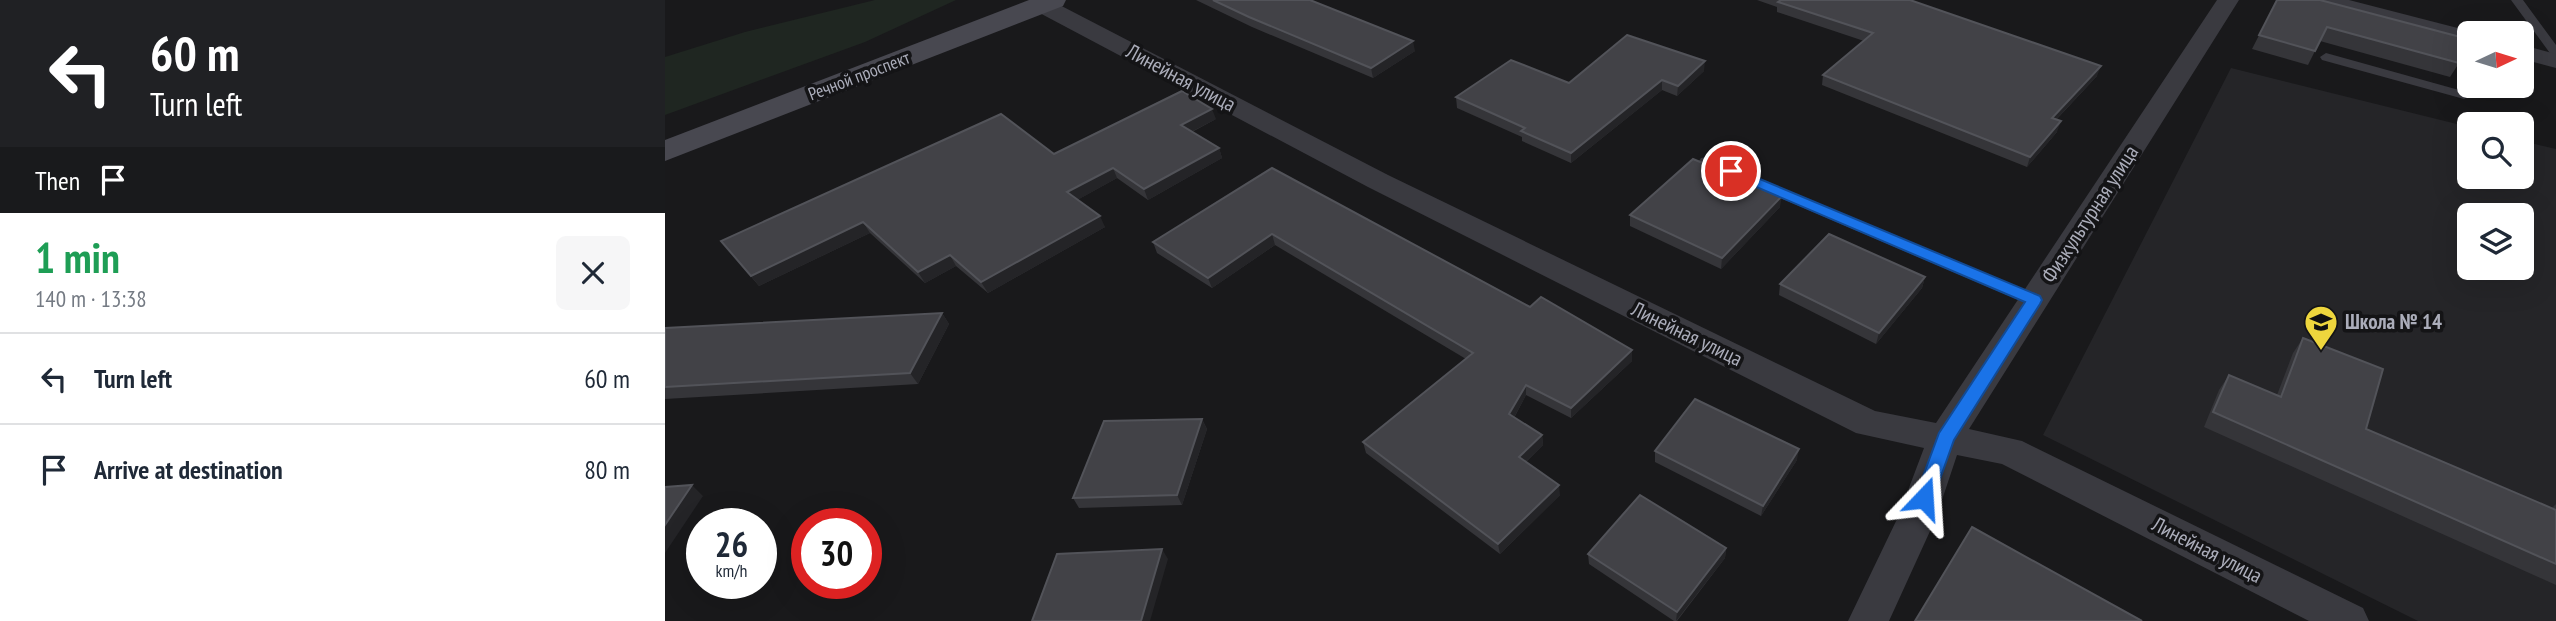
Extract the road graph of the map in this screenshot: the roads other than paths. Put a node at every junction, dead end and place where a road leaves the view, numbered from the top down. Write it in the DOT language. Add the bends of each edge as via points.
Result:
graph roads {
  1 [pos="2228,0"];
  2 [pos="2323,0"];
  3 [pos="2517,0"];
  4 [pos="1047,2"];
  5 [pos="2457,35"];
  6 [pos="2556,53"];
  7 [pos="2534,55"];
  8 [pos="2326,57"];
  9 [pos="2556,61"];
  10 [pos="2457,93"];
  11 [pos="665,151"];
  12 [pos="1706,161"];
  13 [pos="2034,300"];
  14 [pos="1945,438"];
  15 [pos="2315,613"];
  16 [pos="1868,621"];
  17 [pos="2349,621"];
  1 -- 13 [label="street, Физкультурная улица"];
  2 -- 5 [label="street"];
  3 -- 6 [label="lane"];
  4 -- 11 [label="street, Речной проспект"];
  4 -- 14 [label="street, Линейная улица" via="1378,181 1868,423"];
  7 -- 9 [label="street"];
  8 -- 10 [label="lane"];
  12 -- 13 [label="lane"];
  13 -- 14 [label="street, Физкультурная улица"];
  14 -- 15 [label="street, Линейная улица" via="2009,452"];
  14 -- 16 [label="street, Физкультурная улица" via="1917,518"];
  15 -- 17 [label="street, Линейная улица"];
}
